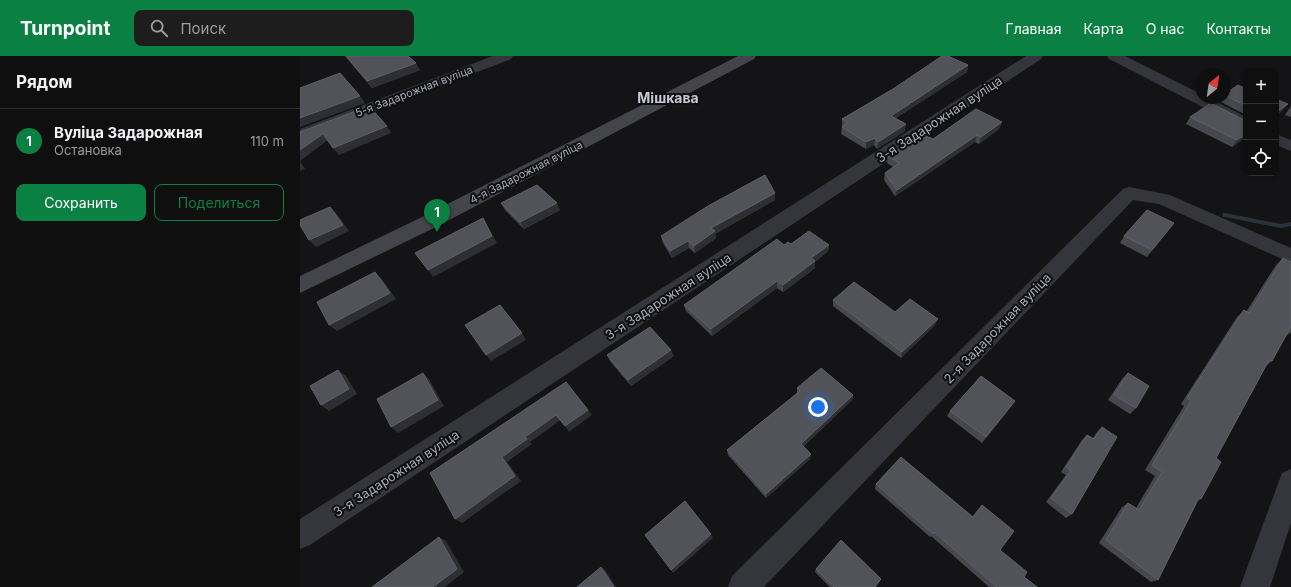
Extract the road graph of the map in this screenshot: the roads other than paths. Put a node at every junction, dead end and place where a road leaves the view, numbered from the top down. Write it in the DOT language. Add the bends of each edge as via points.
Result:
graph roads {
  1 [pos="506,56"];
  2 [pos="750,56"];
  3 [pos="1036,56"];
  4 [pos="1114,56"];
  5 [pos="1243,121"];
  6 [pos="300,135"];
  7 [pos="1278,140"];
  8 [pos="1291,146"];
  9 [pos="1291,256"];
  10 [pos="300,285"];
  11 [pos="1291,482"];
  12 [pos="300,535"];
  13 [pos="743,587"];
  14 [pos="1255,587"];
  1 -- 6 [label="street, 5-я Задарожная вуліца"];
  2 -- 10 [label="main road, 4-я Задарожная вуліца" via="429,222"];
  3 -- 12 [label="street, 3-я Задарожная вуліца"];
  4 -- 5 [label="street"];
  7 -- 8 [label="street"];
  9 -- 13 [label="street, 2-я Задарожная вуліца" via="1163,199 1129,193"];
  11 -- 14 [label="street"];
}
